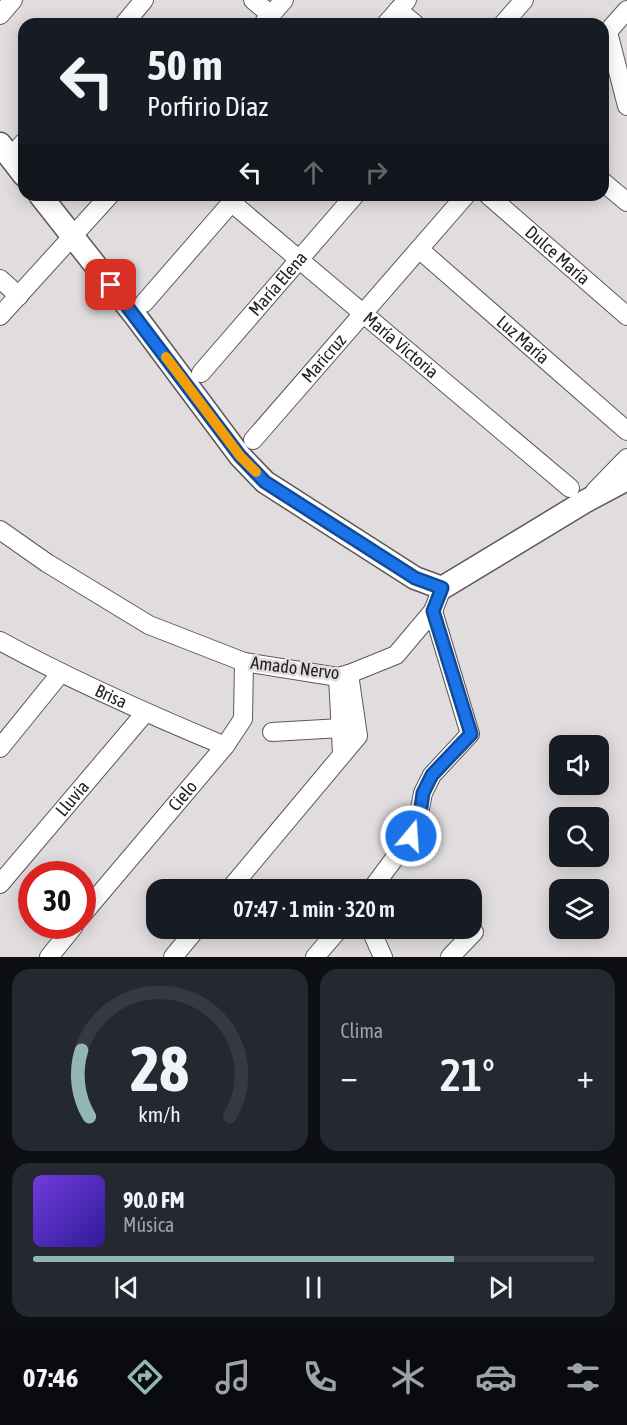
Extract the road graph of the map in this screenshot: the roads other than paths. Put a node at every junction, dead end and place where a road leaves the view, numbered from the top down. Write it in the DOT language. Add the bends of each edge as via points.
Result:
graph roads {
  1 [pos="13,0"];
  2 [pos="144,0"];
  3 [pos="253,0"];
  4 [pos="284,0"];
  5 [pos="524,0"];
  6 [pos="403,5"];
  7 [pos="627,10"];
  8 [pos="0,15"];
  9 [pos="129,18"];
  10 [pos="266,18"];
  11 [pos="269,18"];
  12 [pos="391,18"];
  13 [pos="411,18"];
  14 [pos="508,18"];
  15 [pos="609,30"];
  16 [pos="609,48"];
  17 [pos="627,106"];
  18 [pos="609,187"];
  19 [pos="45,201"];
  20 [pos="105,201"];
  21 [pos="233,201"];
  22 [pos="237,201"];
  23 [pos="350,201"];
  24 [pos="461,201"];
  25 [pos="495,201"];
  26 [pos="627,202"];
  27 [pos="72,237"];
  28 [pos="418,249"];
  29 [pos="299,260"];
  30 [pos="0,279"];
  31 [pos="19,296"];
  32 [pos="144,303"];
  33 [pos="363,314"];
  34 [pos="0,316"];
  35 [pos="627,316"];
  36 [pos="201,373"];
  37 [pos="627,431"];
  38 [pos="253,440"];
  39 [pos="627,458"];
  40 [pos="627,479"];
  41 [pos="577,495"];
  42 [pos="0,530"];
  43 [pos="442,588"];
  44 [pos="433,611"];
  45 [pos="0,640"];
  46 [pos="244,662"];
  47 [pos="60,674"];
  48 [pos="344,676"];
  49 [pos="145,713"];
  50 [pos="341,728"];
  51 [pos="272,732"];
  52 [pos="225,746"];
  53 [pos="0,748"];
  54 [pos="342,753"];
  55 [pos="238,879"];
  56 [pos="379,879"];
  57 [pos="0,884"];
  58 [pos="96,898"];
  59 [pos="64,939"];
  60 [pos="187,939"];
  61 [pos="331,939"];
  62 [pos="374,939"];
  63 [pos="467,939"];
  64 [pos="49,957"];
  65 [pos="173,957"];
  66 [pos="315,957"];
  67 [pos="383,957"];
  68 [pos="450,957"];
  1 -- 8 [label="street"];
  2 -- 9 [label="street"];
  3 -- 10 [label="street"];
  4 -- 11 [label="street"];
  5 -- 14 [label="street"];
  6 -- 12 [label="street"];
  6 -- 13 [label="street"];
  7 -- 15 [label="street"];
  16 -- 17 [label="street"];
  18 -- 26 [label="street"];
  19 -- 27 [label="main road"];
  20 -- 27 [label="street"];
  21 -- 32 [label="street"];
  22 -- 29 [label="street, María Victoria"];
  23 -- 29 [label="street, María Elena"];
  24 -- 28 [label="street, Maricruz"];
  25 -- 35 [label="street, Dulce María"];
  27 -- 31 [label="street"];
  27 -- 43 [label="main road" via="240,456 265,482 415,578"];
  28 -- 33 [label="street, Maricruz"];
  28 -- 37 [label="street, Luz María"];
  29 -- 33 [label="street, María Victoria"];
  29 -- 36 [label="street, María Elena"];
  30 -- 31 [label="street"];
  31 -- 34 [label="street"];
  33 -- 38 [label="street, Maricruz"];
  33 -- 41 [label="street, María Victoria"];
  39 -- 41 [label="street"];
  40 -- 41 [label="main road"];
  41 -- 43 [label="main road"];
  42 -- 46 [label="street, Amado Nervo" via="148,625"];
  43 -- 44 [label="street, Amado Nervo"];
  44 -- 48 [label="street, Amado Nervo" via="396,655"];
  44 -- 56 [label="street" via="471,734 432,775 411,836"];
  45 -- 47 [label="street, Brisa"];
  46 -- 48 [label="street, Amado Nervo"];
  46 -- 52 [label="street, Cielo" via="243,719"];
  47 -- 49 [label="street, Brisa"];
  47 -- 53 [label="street"];
  48 -- 50 [label="street"];
  48 -- 54 [label="street" via="358,736"];
  49 -- 52 [label="street, Brisa"];
  49 -- 57 [label="street, Lluvia"];
  50 -- 51 [label="street"];
  50 -- 54 [label="street"];
  52 -- 58 [label="street, Cielo"];
  54 -- 55 [label="street"];
  59 -- 64 [label="street"];
  60 -- 65 [label="street"];
  61 -- 66 [label="street"];
  62 -- 67 [label="street"];
  63 -- 68 [label="street"];
}
